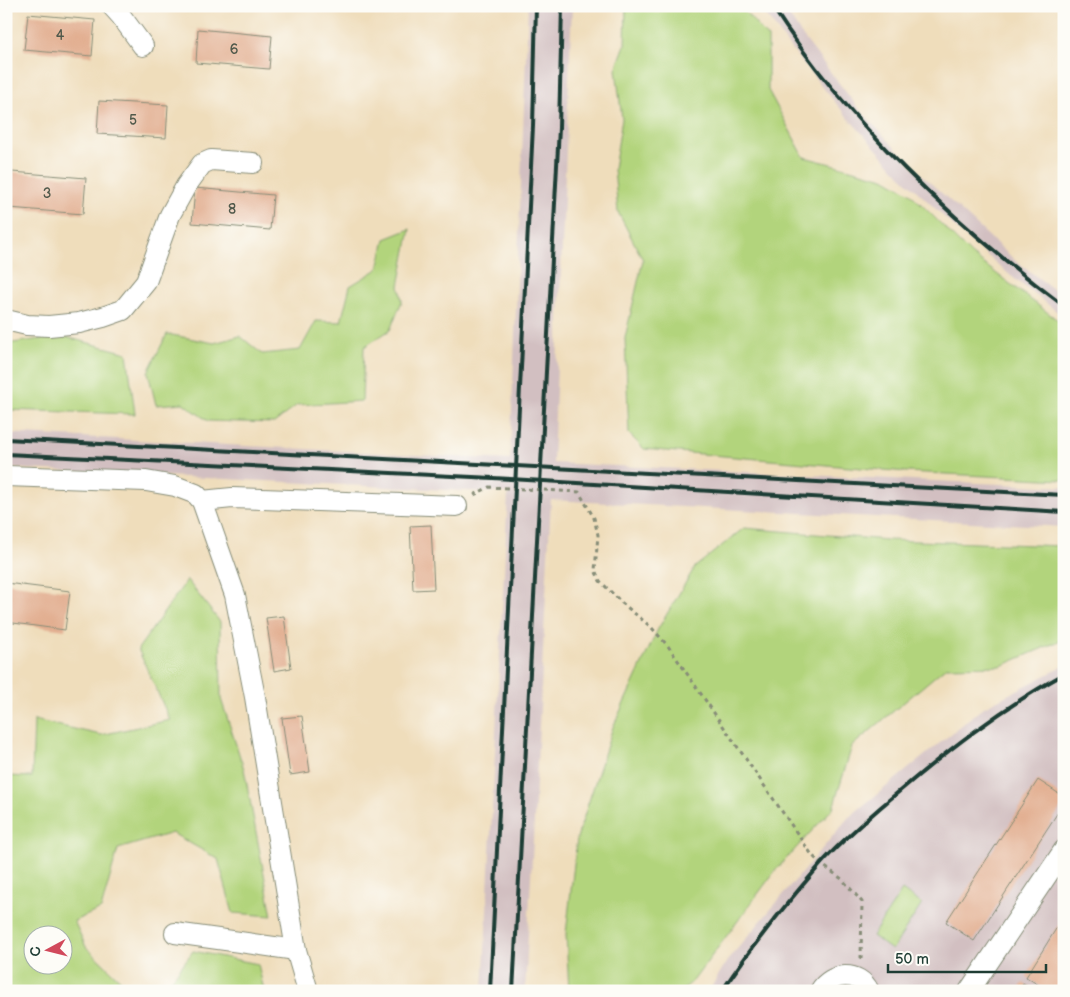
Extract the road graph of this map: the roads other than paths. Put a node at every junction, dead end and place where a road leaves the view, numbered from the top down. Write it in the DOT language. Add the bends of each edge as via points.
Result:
graph roads {
  1 [pos="112,6"];
  2 [pos="144,46"];
  3 [pos="253,163"];
  4 [pos="6,320"];
  5 [pos="6,476"];
  6 [pos="202,501"];
  7 [pos="457,506"];
  8 [pos="1064,850"];
  9 [pos="175,933"];
  10 [pos="296,950"];
  11 [pos="864,985"];
  12 [pos="308,991"];
  13 [pos="820,991"];
  14 [pos="969,991"];
  1 -- 2 [label="street"];
  3 -- 4 [label="street" via="211,160 202,164 170,215 146,282 122,310 103,318 56,325 27,325"];
  5 -- 6 [label="street" via="146,481 175,486 196,494"];
  6 -- 7 [label="street" via="232,498"];
  6 -- 10 [label="street" via="235,595"];
  8 -- 14 [label="street"];
  9 -- 10 [label="street"];
  10 -- 12 [label="street"];
  11 -- 13 [label="street" via="850,976 840,976 831,979"];
}
